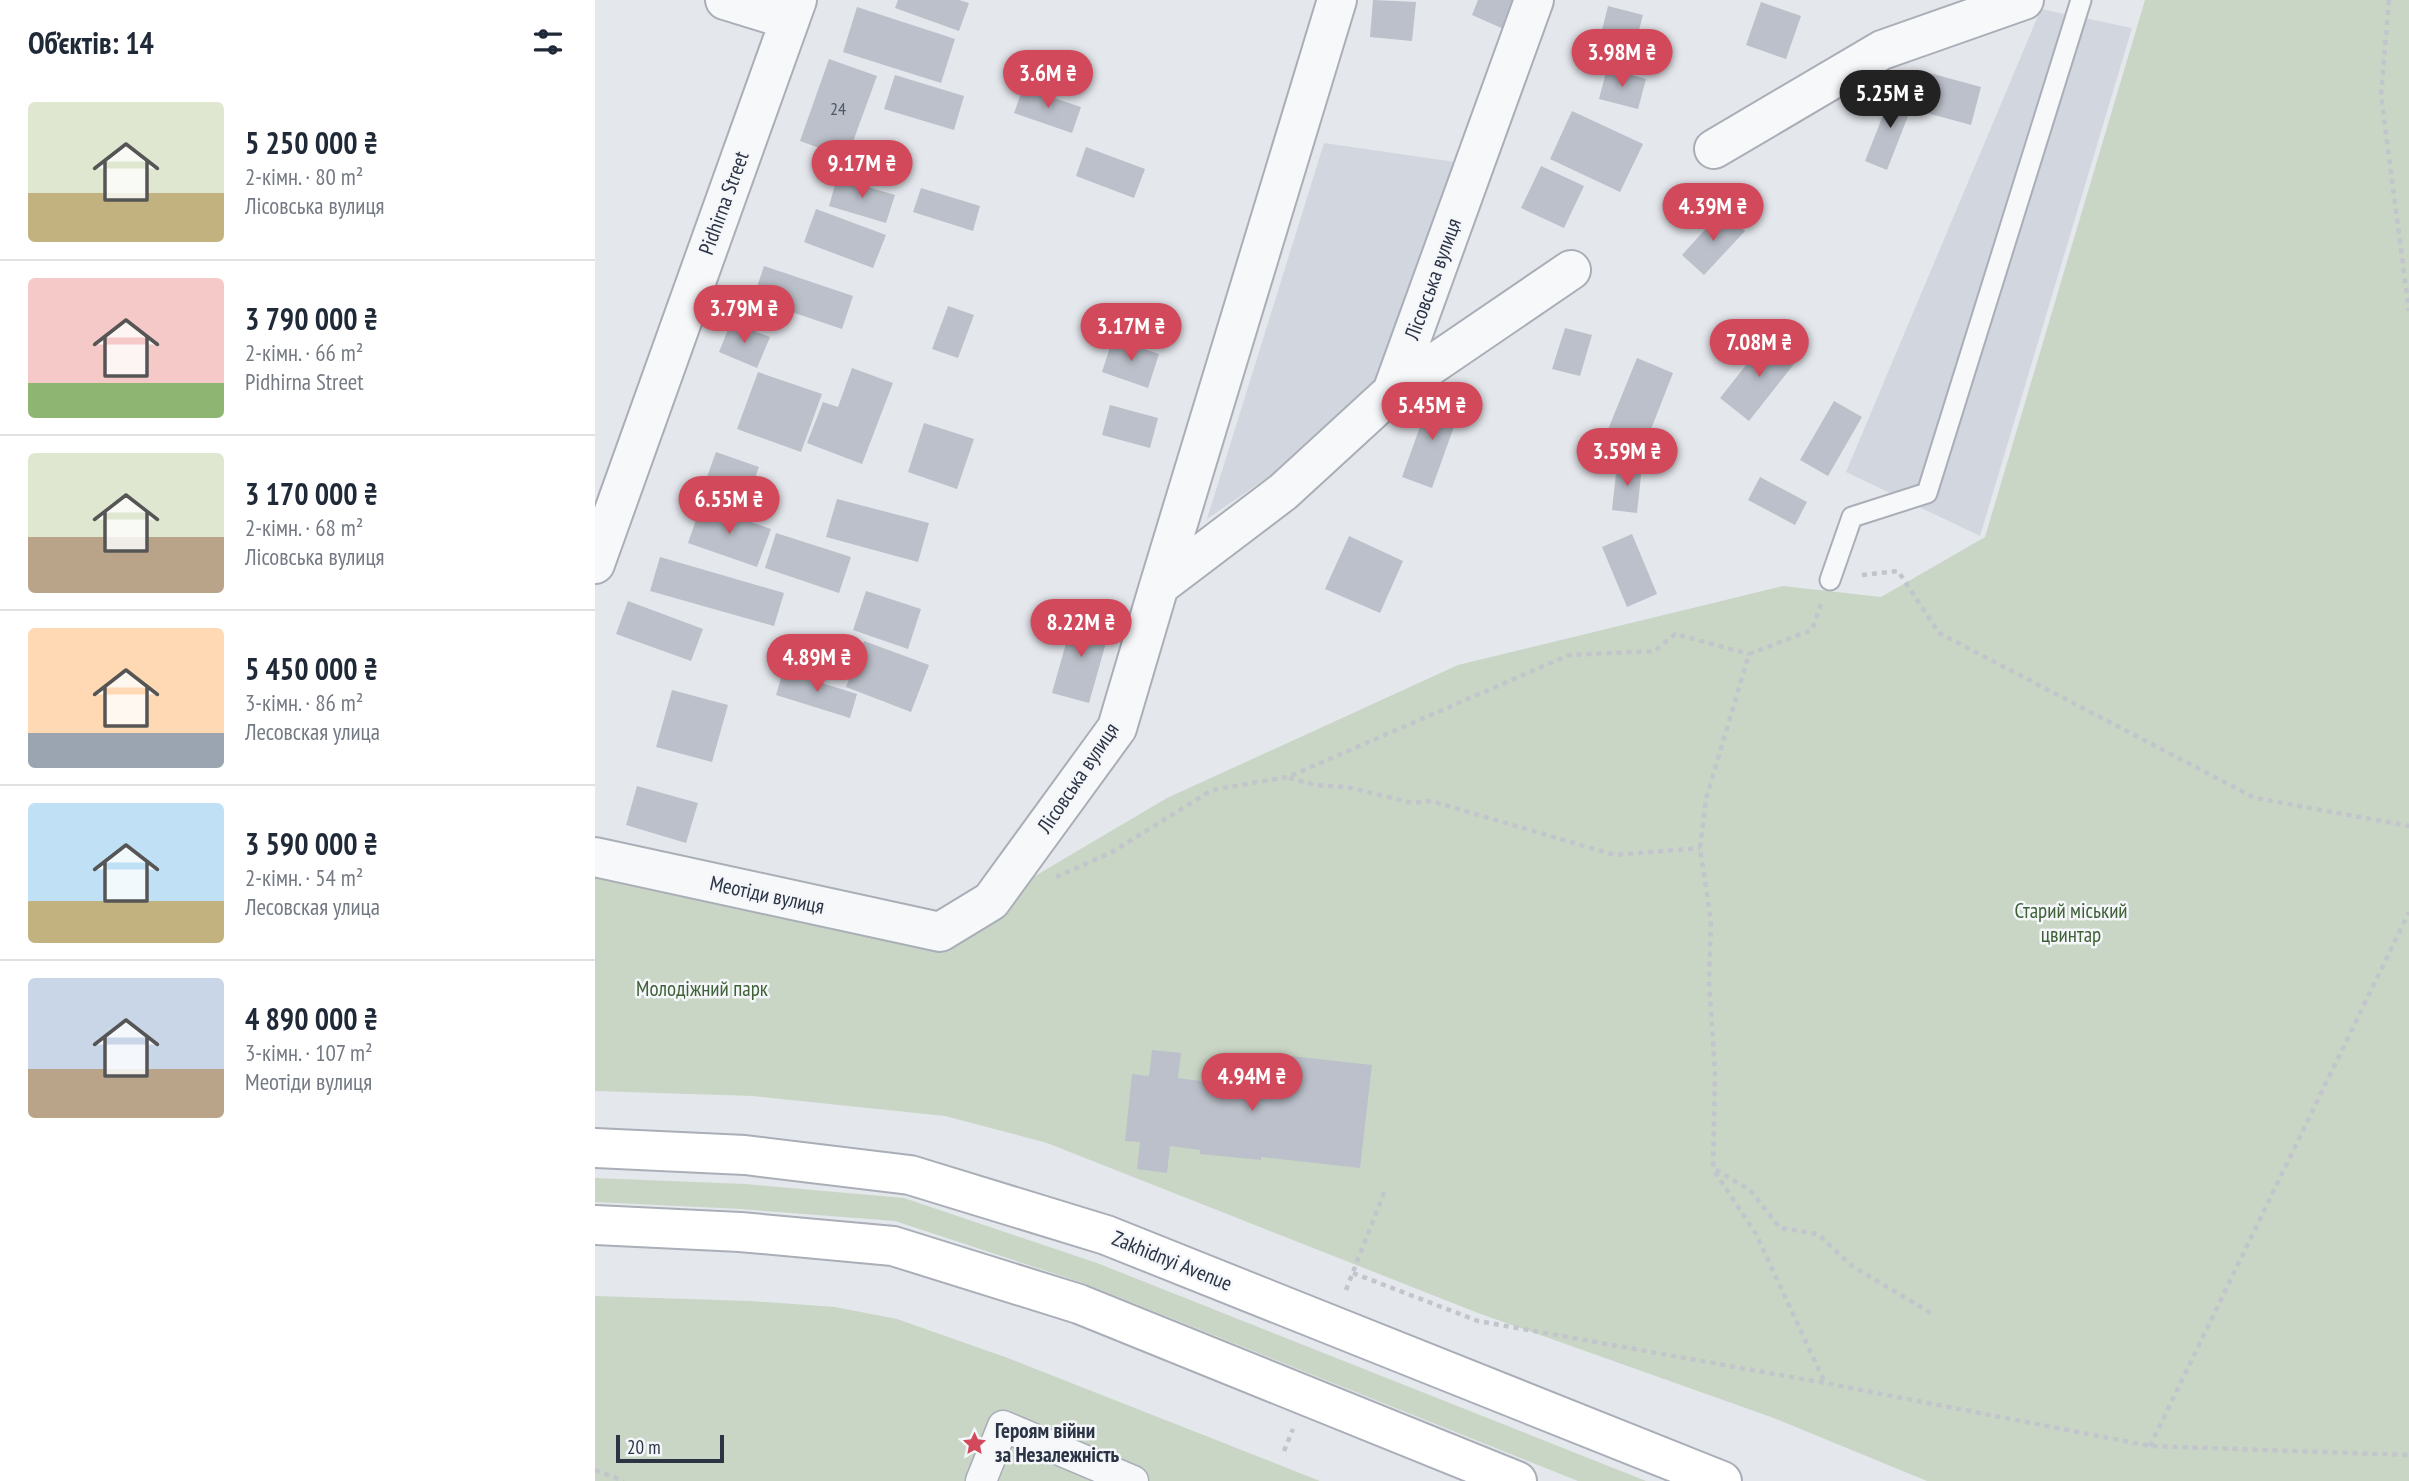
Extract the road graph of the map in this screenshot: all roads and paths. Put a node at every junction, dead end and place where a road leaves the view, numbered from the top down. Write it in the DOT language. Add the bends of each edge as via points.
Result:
graph roads {
  1 [pos="725,0"];
  2 [pos="1337,0"];
  3 [pos="1534,0"];
  4 [pos="2024,0"];
  5 [pos="2081,0"];
  6 [pos="2389,0"];
  7 [pos="794,10"];
  8 [pos="1714,149"];
  9 [pos="1571,270"];
  10 [pos="2409,311"];
  11 [pos="1392,392"];
  12 [pos="595,564"];
  13 [pos="1830,580"];
  14 [pos="1160,586"];
  15 [pos="1749,654"];
  16 [pos="1288,778"];
  17 [pos="2409,827"];
  18 [pos="1700,848"];
  19 [pos="595,857"];
  20 [pos="1054,878"];
  21 [pos="2409,912"];
  22 [pos="940,932"];
  23 [pos="595,1149"];
  24 [pos="1713,1168"];
  25 [pos="595,1226"];
  26 [pos="1353,1273"];
  27 [pos="1931,1313"];
  28 [pos="1825,1383"];
  29 [pos="2150,1446"];
  30 [pos="2409,1455"];
  31 [pos="595,1470"];
  32 [pos="624,1481"];
  33 [pos="981,1481"];
  34 [pos="1133,1481"];
  35 [pos="1517,1481"];
  36 [pos="1722,1481"];
  1 -- 7 [label="street"];
  2 -- 14 [label="street, Лісовська вулиця"];
  3 -- 11 [label="street, Лісовська вулиця"];
  4 -- 8 [label="street" via="1882,50"];
  5 -- 13 [label="lane" via="1927,493 1852,517"];
  6 -- 10 [label="path" via="2381,95"];
  7 -- 12 [label="street, Pidhirna Street"];
  9 -- 11 [label="street"];
  11 -- 14 [label="street, Лісовська вулиця" via="1283,492"];
  13 -- 15 [label="path" via="1812,630"];
  13 -- 17 [label="path" via="1898,570 1939,633 2255,797"];
  14 -- 22 [label="street, Лісовська вулиця" via="1117,727 992,901"];
  15 -- 16 [label="path" via="1675,634 1655,651 1569,655"];
  15 -- 18 [label="path" via="1706,799"];
  16 -- 18 [label="path" via="1412,803 1431,801 1615,855"];
  16 -- 20 [label="path" via="1212,790 1112,852"];
  18 -- 24 [label="path" via="1711,921"];
  19 -- 22 [label="street, Меотіди вулиця"];
  21 -- 29 [label="path"];
  23 -- 36 [label="main road, Zakhidnyi Avenue" via="744,1155 910,1175 1107,1235"];
  24 -- 27 [label="path" via="1750,1190 1780,1228 1818,1234 1852,1266"];
  24 -- 28 [label="path" via="1756,1234"];
  25 -- 35 [label="main road" via="740,1232 893,1246 1079,1304"];
  26 -- 28 [label="path" via="1478,1321"];
  28 -- 29 [label="path"];
  29 -- 30 [label="path"];
  31 -- 32 [label="path"];
  33 -- 34 [label="street" via="1003,1426"];
}
